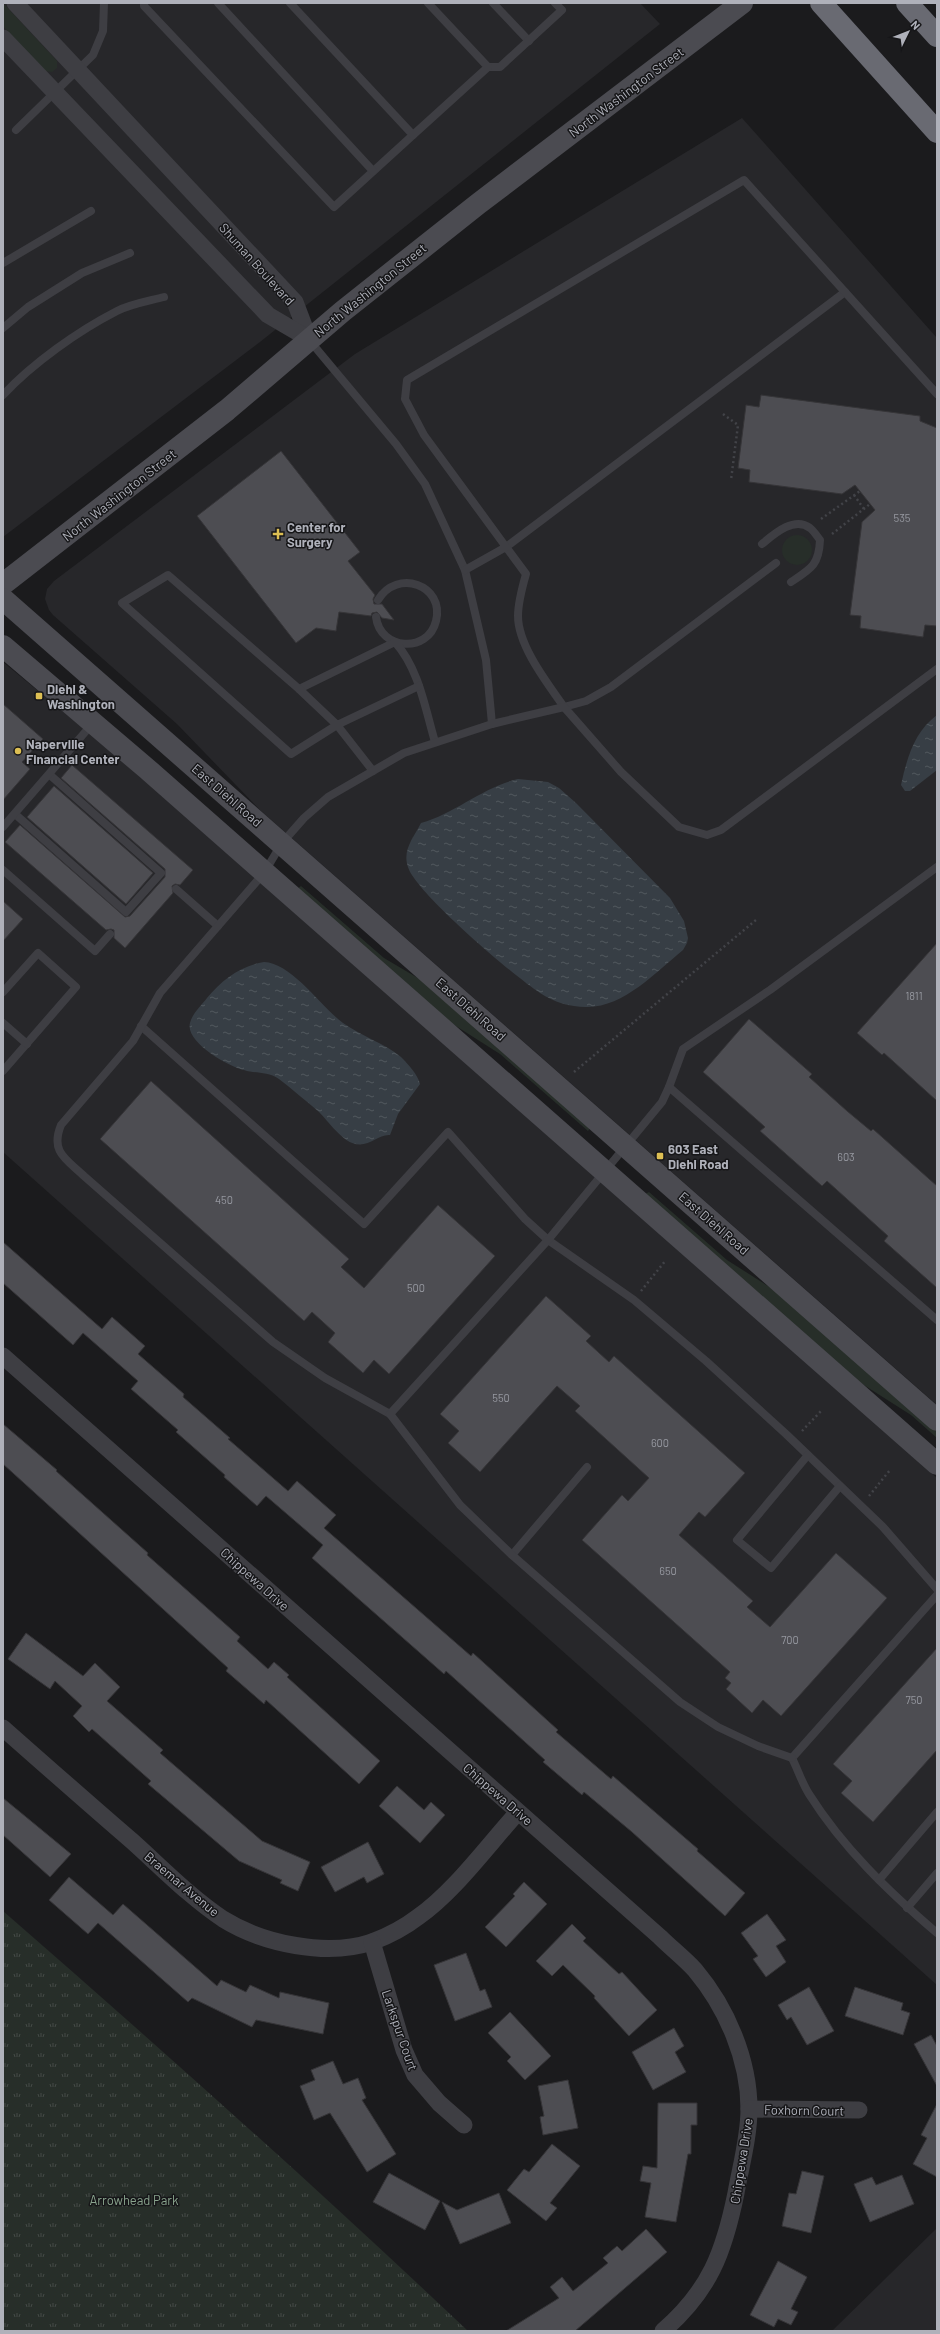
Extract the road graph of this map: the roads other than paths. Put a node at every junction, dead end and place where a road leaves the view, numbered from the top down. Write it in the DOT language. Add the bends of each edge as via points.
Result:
graph roads {
  1 [pos="15,3"];
  2 [pos="104,3"];
  3 [pos="144,3"];
  4 [pos="218,3"];
  5 [pos="290,3"];
  6 [pos="428,3"];
  7 [pos="493,3"];
  8 [pos="555,3"];
  9 [pos="742,3"];
  10 [pos="821,3"];
  11 [pos="907,3"];
  12 [pos="937,36"];
  13 [pos="3,38"];
  14 [pos="529,41"];
  15 [pos="488,67"];
  16 [pos="78,71"];
  17 [pos="54,93"];
  18 [pos="16,130"];
  19 [pos="937,132"];
  20 [pos="413,135"];
  21 [pos="373,171"];
  22 [pos="91,211"];
  23 [pos="130,254"];
  24 [pos="3,263"];
  25 [pos="845,292"];
  26 [pos="164,297"];
  27 [pos="3,328"];
  28 [pos="309,339"];
  29 [pos="937,394"];
  30 [pos="3,395"];
  31 [pos="762,544"];
  32 [pos="506,547"];
  33 [pos="776,563"];
  34 [pos="465,570"];
  35 [pos="791,582"];
  36 [pos="3,584"];
  37 [pos="3,599"];
  38 [pos="378,600"];
  39 [pos="376,617"];
  40 [pos="395,642"];
  41 [pos="3,646"];
  42 [pos="937,669"];
  43 [pos="419,686"];
  44 [pos="299,689"];
  45 [pos="564,707"];
  46 [pos="94,723"];
  47 [pos="492,724"];
  48 [pos="337,725"];
  49 [pos="435,742"];
  50 [pos="372,771"];
  51 [pos="50,775"];
  52 [pos="15,814"];
  53 [pos="3,827"];
  54 [pos="282,844"];
  55 [pos="937,867"];
  56 [pos="3,870"];
  57 [pos="264,873"];
  58 [pos="176,889"];
  59 [pos="218,926"];
  60 [pos="110,934"];
  61 [pos="3,992"];
  62 [pos="3,1023"];
  63 [pos="141,1026"];
  64 [pos="27,1044"];
  65 [pos="3,1071"];
  66 [pos="669,1087"];
  67 [pos="626,1145"];
  68 [pos="606,1173"];
  69 [pos="548,1240"];
  70 [pos="937,1320"];
  71 [pos="3,1356"];
  72 [pos="390,1414"];
  73 [pos="937,1420"];
  74 [pos="808,1455"];
  75 [pos="937,1464"];
  76 [pos="587,1467"];
  77 [pos="840,1486"];
  78 [pos="512,1555"];
  79 [pos="937,1589"];
  80 [pos="937,1595"];
  81 [pos="3,1728"];
  82 [pos="792,1758"];
  83 [pos="518,1812"];
  84 [pos="937,1812"];
  85 [pos="937,1873"];
  86 [pos="878,1880"];
  87 [pos="908,1908"];
  88 [pos="937,1933"];
  89 [pos="372,1942"];
  90 [pos="749,2109"];
  91 [pos="859,2110"];
  92 [pos="464,2125"];
  93 [pos="663,2331"];
  1 -- 16 [label="street, Shuman Boulevard"];
  2 -- 16 [label="lane" via="103,31 93,55"];
  3 -- 21 [label="lane" via="149,12 334,207"];
  4 -- 21 [label="lane"];
  5 -- 20 [label="lane"];
  6 -- 15 [label="lane"];
  7 -- 14 [label="lane"];
  8 -- 14 [label="lane" via="562,10"];
  9 -- 28 [label="street, North Washington Street" via="478,204"];
  10 -- 19 [label="highway"];
  11 -- 12 [label="highway"];
  13 -- 17 [label="street, Shuman Boulevard"];
  14 -- 15 [label="lane" via="500,67"];
  15 -- 20 [label="lane"];
  16 -- 17 [label="lane"];
  16 -- 28 [label="street, Shuman Boulevard" via="295,302"];
  17 -- 18 [label="lane"];
  17 -- 28 [label="street, Shuman Boulevard" via="268,315"];
  20 -- 21 [label="lane"];
  22 -- 24 [label="lane"];
  23 -- 27 [label="lane" via="82,273 28,307"];
  25 -- 29 [label="lane"];
  25 -- 32 [label="lane"];
  25 -- 32 [label="lane" via="744,180 407,380 404,399 424,435"];
  26 -- 30 [label="lane" via="118,311 70,339 13,384"];
  28 -- 34 [label="lane" via="396,444 425,484"];
  28 -- 36 [label="street, North Washington Street" via="227,410"];
  31 -- 35 [label="lane" via="784,528 796,524 809,527 820,540 819,554 814,566"];
  32 -- 34 [label="lane"];
  32 -- 45 [label="lane" via="526,574 518,618 522,634 534,664"];
  33 -- 45 [label="lane" via="617,683 586,701"];
  34 -- 47 [label="lane" via="486,660"];
  37 -- 54 [label="street, East Diehl Road"];
  38 -- 40 [label="lane" via="393,585 407,582 420,586 435,602 437,616 429,635 417,643"];
  39 -- 40 [label="lane" via="384,634"];
  40 -- 43 [label="lane" via="407,656"];
  40 -- 44 [label="lane"];
  41 -- 46 [label="street"];
  42 -- 45 [label="lane" via="721,830 707,835 679,826 621,772"];
  43 -- 48 [label="lane"];
  43 -- 49 [label="lane"];
  44 -- 48 [label="lane"];
  44 -- 48 [label="lane" via="168,575 122,603 292,754"];
  45 -- 47 [label="lane"];
  46 -- 51 [label="lane"];
  46 -- 57 [label="street"];
  47 -- 49 [label="lane"];
  48 -- 50 [label="lane"];
  49 -- 50 [label="lane" via="404,753"];
  50 -- 54 [label="lane" via="328,797 304,818"];
  51 -- 52 [label="lane"];
  51 -- 52 [label="lane" via="161,873 126,912"];
  52 -- 53 [label="lane"];
  54 -- 57 [label="lane"];
  54 -- 67 [label="street, East Diehl Road"];
  55 -- 66 [label="lane" via="770,990 683,1049"];
  56 -- 60 [label="lane" via="95,951"];
  57 -- 59 [label="lane"];
  57 -- 68 [label="street"];
  58 -- 59 [label="lane"];
  59 -- 63 [label="lane" via="160,993"];
  61 -- 64 [label="lane" via="38,953 76,987"];
  62 -- 64 [label="lane"];
  63 -- 69 [label="lane" via="364,1224 448,1132"];
  63 -- 72 [label="lane" via="133,1041 61,1125 56,1137 58,1149 84,1176 274,1342 325,1378"];
  64 -- 65 [label="lane"];
  66 -- 67 [label="lane" via="662,1102"];
  66 -- 70 [label="lane"];
  67 -- 68 [label="lane"];
  67 -- 73 [label="street, East Diehl Road"];
  68 -- 69 [label="lane"];
  68 -- 75 [label="street"];
  69 -- 72 [label="lane"];
  69 -- 74 [label="lane" via="637,1303 706,1361"];
  71 -- 83 [label="street, Chippewa Drive"];
  72 -- 78 [label="lane" via="460,1505"];
  74 -- 77 [label="lane"];
  74 -- 77 [label="lane" via="737,1540 771,1568"];
  76 -- 78 [label="lane"];
  77 -- 79 [label="lane" via="883,1527"];
  78 -- 82 [label="lane" via="680,1702 718,1727 758,1746"];
  80 -- 82 [label="lane"];
  81 -- 89 [label="street, Braemar Avenue" via="223,1919 260,1937 292,1945 333,1947"];
  82 -- 86 [label="lane" via="808,1792 835,1831"];
  83 -- 89 [label="street, Braemar Avenue" via="440,1900 418,1917"];
  83 -- 90 [label="street, Chippewa Drive" via="694,1970 715,1998 735,2038"];
  84 -- 86 [label="lane"];
  85 -- 87 [label="lane"];
  86 -- 87 [label="lane"];
  87 -- 88 [label="lane"];
  89 -- 92 [label="street, Larkspur Court" via="404,2050 415,2075 439,2103"];
  90 -- 91 [label="street, Foxhorn Court"];
  90 -- 93 [label="street, Chippewa Drive" via="745,2146 730,2223 720,2256 705,2284"];
}
